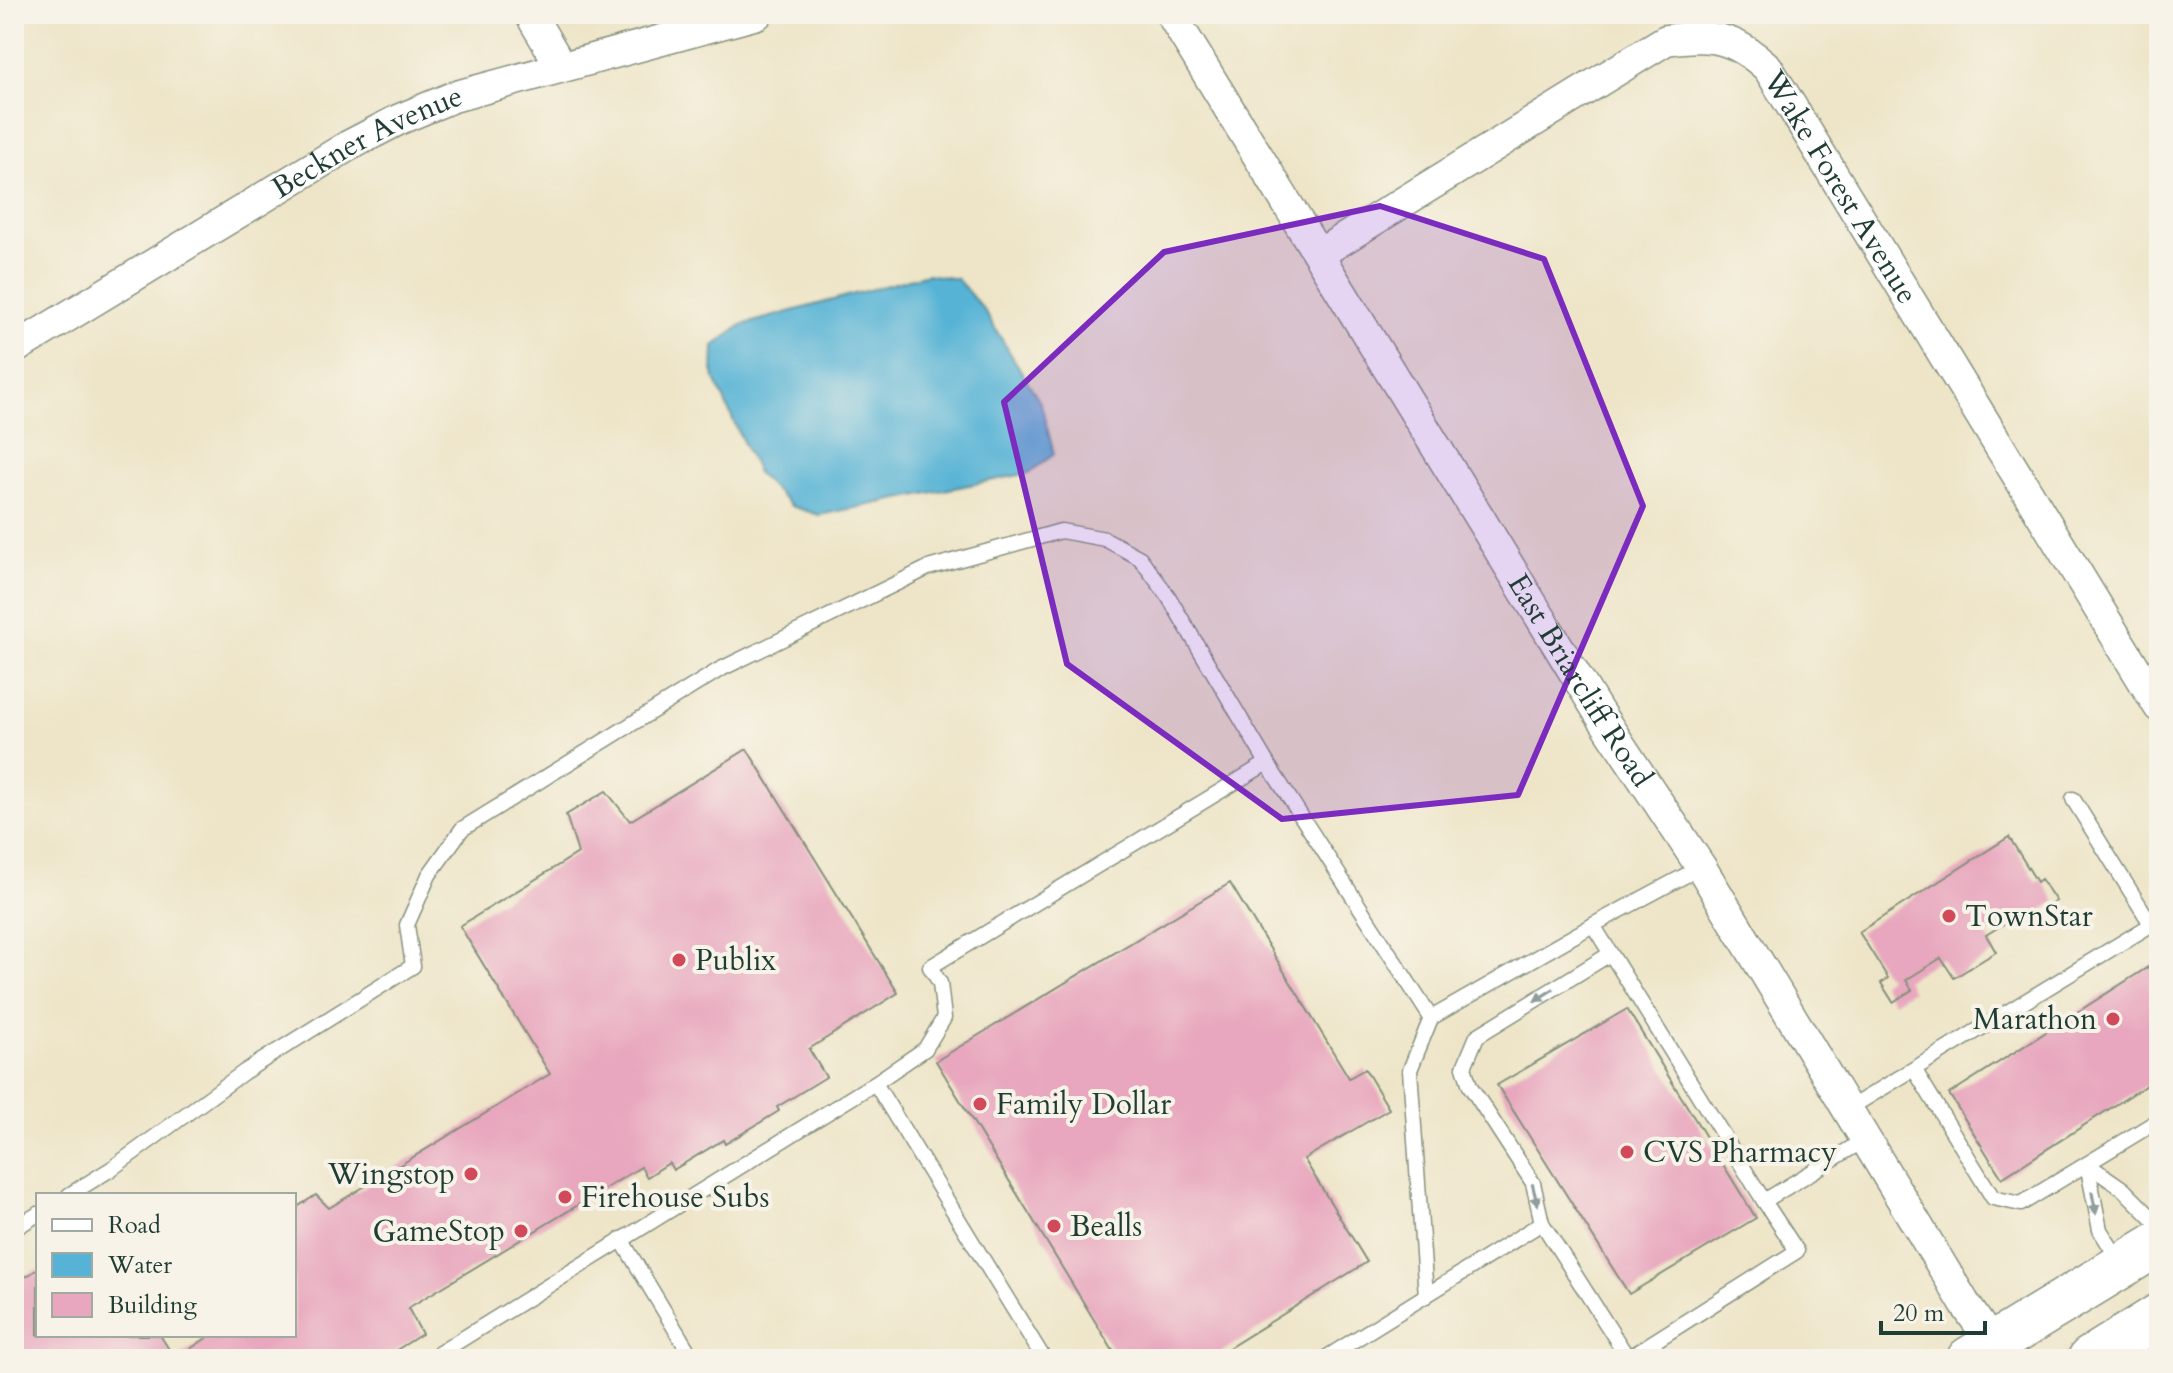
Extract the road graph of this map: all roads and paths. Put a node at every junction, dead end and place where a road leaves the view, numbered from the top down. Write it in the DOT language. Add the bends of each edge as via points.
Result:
graph roads {
  1 [pos="530,14"];
  2 [pos="757,14"];
  3 [pos="1171,14"];
  4 [pos="561,66"];
  5 [pos="1319,254"];
  6 [pos="14,349"];
  7 [pos="2159,707"];
  8 [pos="1267,763"];
  9 [pos="2073,799"];
  10 [pos="1701,867"];
  11 [pos="2155,922"];
  12 [pos="1593,925"];
  13 [pos="1610,954"];
  14 [pos="1431,1018"];
  15 [pos="1914,1069"];
  16 [pos="875,1083"];
  17 [pos="1848,1109"];
  18 [pos="2159,1120"];
  19 [pos="1866,1139"];
  20 [pos="2087,1164"];
  21 [pos="72,1193"];
  22 [pos="1764,1201"];
  23 [pos="36,1215"];
  24 [pos="1542,1223"];
  25 [pos="2159,1225"];
  26 [pos="14,1229"];
  27 [pos="621,1239"];
  28 [pos="2159,1243"];
  29 [pos="2122,1266"];
  30 [pos="1426,1296"];
  31 [pos="2159,1316"];
  32 [pos="1988,1354"];
  33 [pos="1629,1358"];
  34 [pos="430,1359"];
  35 [pos="693,1359"];
  36 [pos="1044,1359"];
  37 [pos="1324,1359"];
  38 [pos="2090,1359"];
  1 -- 4 [label="street"];
  2 -- 4 [label="street, Beckner Avenue"];
  3 -- 5 [label="street, East Briarcliff Road"];
  4 -- 6 [label="street, Beckner Avenue" via="453,97 400,119"];
  5 -- 7 [label="street, Wake Forest Avenue" via="1666,40 1695,35 1747,49 1768,68"];
  5 -- 10 [label="street, East Briarcliff Road" via="1599,713"];
  8 -- 14 [label="lane"];
  8 -- 16 [label="lane" via="930,967 940,983 944,1018 925,1049"];
  8 -- 21 [label="lane" via="1140,558 1105,539 1061,531 928,568 719,670 462,829 429,875 407,925 413,966 244,1072"];
  9 -- 11 [label="lane"];
  10 -- 12 [label="lane"];
  10 -- 17 [label="street, East Briarcliff Road"];
  11 -- 15 [label="lane"];
  12 -- 13 [label="lane"];
  12 -- 14 [label="lane"];
  13 -- 22 [label="lane"];
  13 -- 24 [label="lane, one-way" via="1477,1036 1464,1067 1470,1086 1533,1183"];
  14 -- 30 [label="lane" via="1410,1070"];
  15 -- 17 [label="lane"];
  15 -- 20 [label="lane" via="1993,1198 2021,1204"];
  16 -- 27 [label="lane"];
  16 -- 36 [label="lane"];
  17 -- 19 [label="street, East Briarcliff Road"];
  18 -- 20 [label="lane"];
  19 -- 22 [label="lane"];
  19 -- 32 [label="street, East Briarcliff Road" via="1965,1304"];
  20 -- 25 [label="lane" via="2123,1189"];
  20 -- 29 [label="lane, one-way" via="2100,1230"];
  22 -- 33 [label="lane" via="1797,1251"];
  23 -- 26 [label="lane"];
  24 -- 30 [label="lane"];
  24 -- 33 [label="lane"];
  27 -- 34 [label="lane"];
  27 -- 35 [label="lane"];
  28 -- 29 [label="main road"];
  29 -- 32 [label="main road"];
  30 -- 37 [label="lane"];
  31 -- 38 [label="main road"];
}
